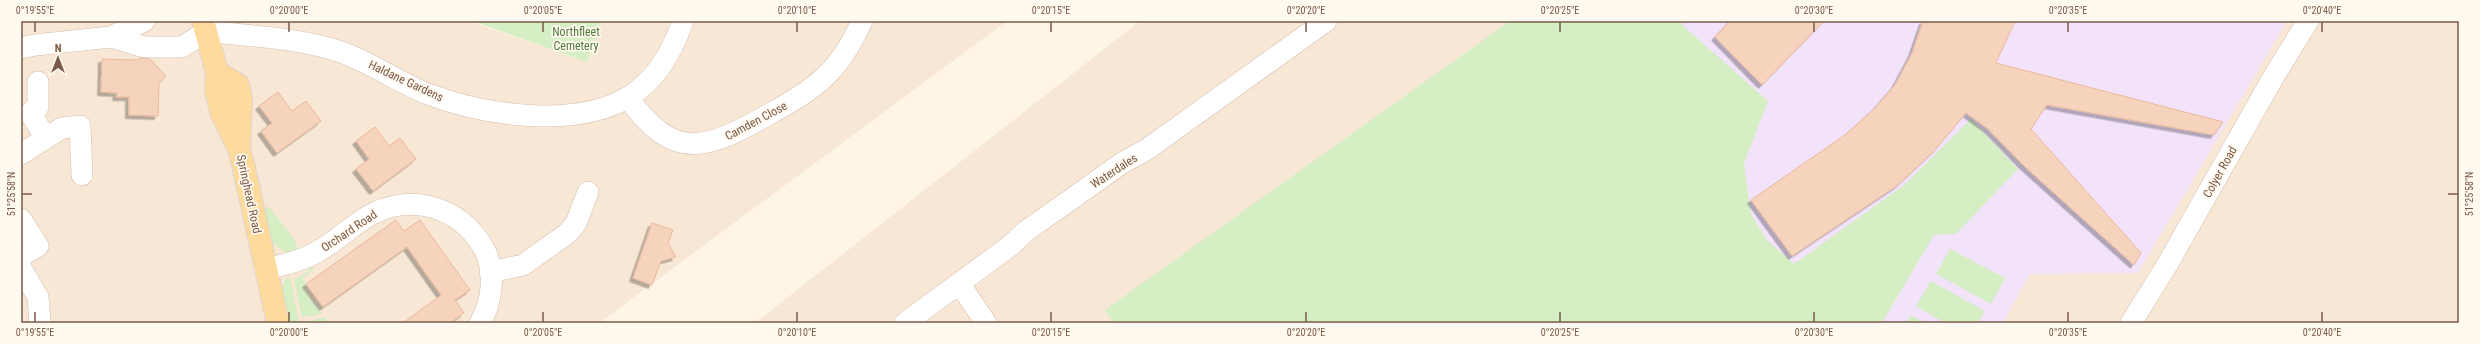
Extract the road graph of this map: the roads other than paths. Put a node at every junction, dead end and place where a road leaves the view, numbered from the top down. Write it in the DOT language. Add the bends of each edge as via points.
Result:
graph roads {
  1 [pos="144,21"];
  2 [pos="683,21"];
  3 [pos="862,21"];
  4 [pos="1326,21"];
  5 [pos="2308,21"];
  6 [pos="204,24"];
  7 [pos="111,37"];
  8 [pos="21,48"];
  9 [pos="38,82"];
  10 [pos="628,98"];
  11 [pos="46,138"];
  12 [pos="21,154"];
  13 [pos="82,175"];
  14 [pos="588,192"];
  15 [pos="21,219"];
  16 [pos="21,256"];
  17 [pos="21,268"];
  18 [pos="265,269"];
  19 [pos="490,272"];
  20 [pos="959,283"];
  21 [pos="40,323"];
  22 [pos="278,323"];
  23 [pos="480,323"];
  24 [pos="905,323"];
  25 [pos="986,323"];
  26 [pos="2131,323"];
  1 -- 7 [label="street"];
  2 -- 10 [label="street, Haldane Gardens" via="665,61 649,82"];
  3 -- 10 [label="street, Camden Close" via="842,58 816,86 721,140 693,143 666,136 644,119"];
  4 -- 20 [label="street, Waterdales" via="1146,150 1122,163 1026,231 1010,246"];
  5 -- 26 [label="street, Colyer Road"];
  6 -- 7 [label="street" via="182,47 144,47"];
  6 -- 10 [label="street, Haldane Gardens" via="319,45 365,62 426,93 489,112 533,116 573,115 605,110"];
  6 -- 18 [label="main road, Springhead Road" via="217,72 216,90 222,114 239,149"];
  7 -- 8 [label="street"];
  9 -- 11 [label="street" via="38,106 30,113"];
  11 -- 12 [label="street"];
  11 -- 13 [label="street" via="62,128 80,126"];
  14 -- 19 [label="street" via="576,224 568,233 524,265"];
  15 -- 16 [label="street" via="38,246"];
  17 -- 21 [label="street" via="38,297"];
  18 -- 19 [label="street, Orchard Road" via="294,262 316,253 378,211 414,205 448,212 464,222 485,250"];
  18 -- 22 [label="main road, Springhead Road"];
  19 -- 23 [label="street, Orchard Road" via="490,295"];
  20 -- 24 [label="street, Waterdales"];
  20 -- 25 [label="street"];
}
